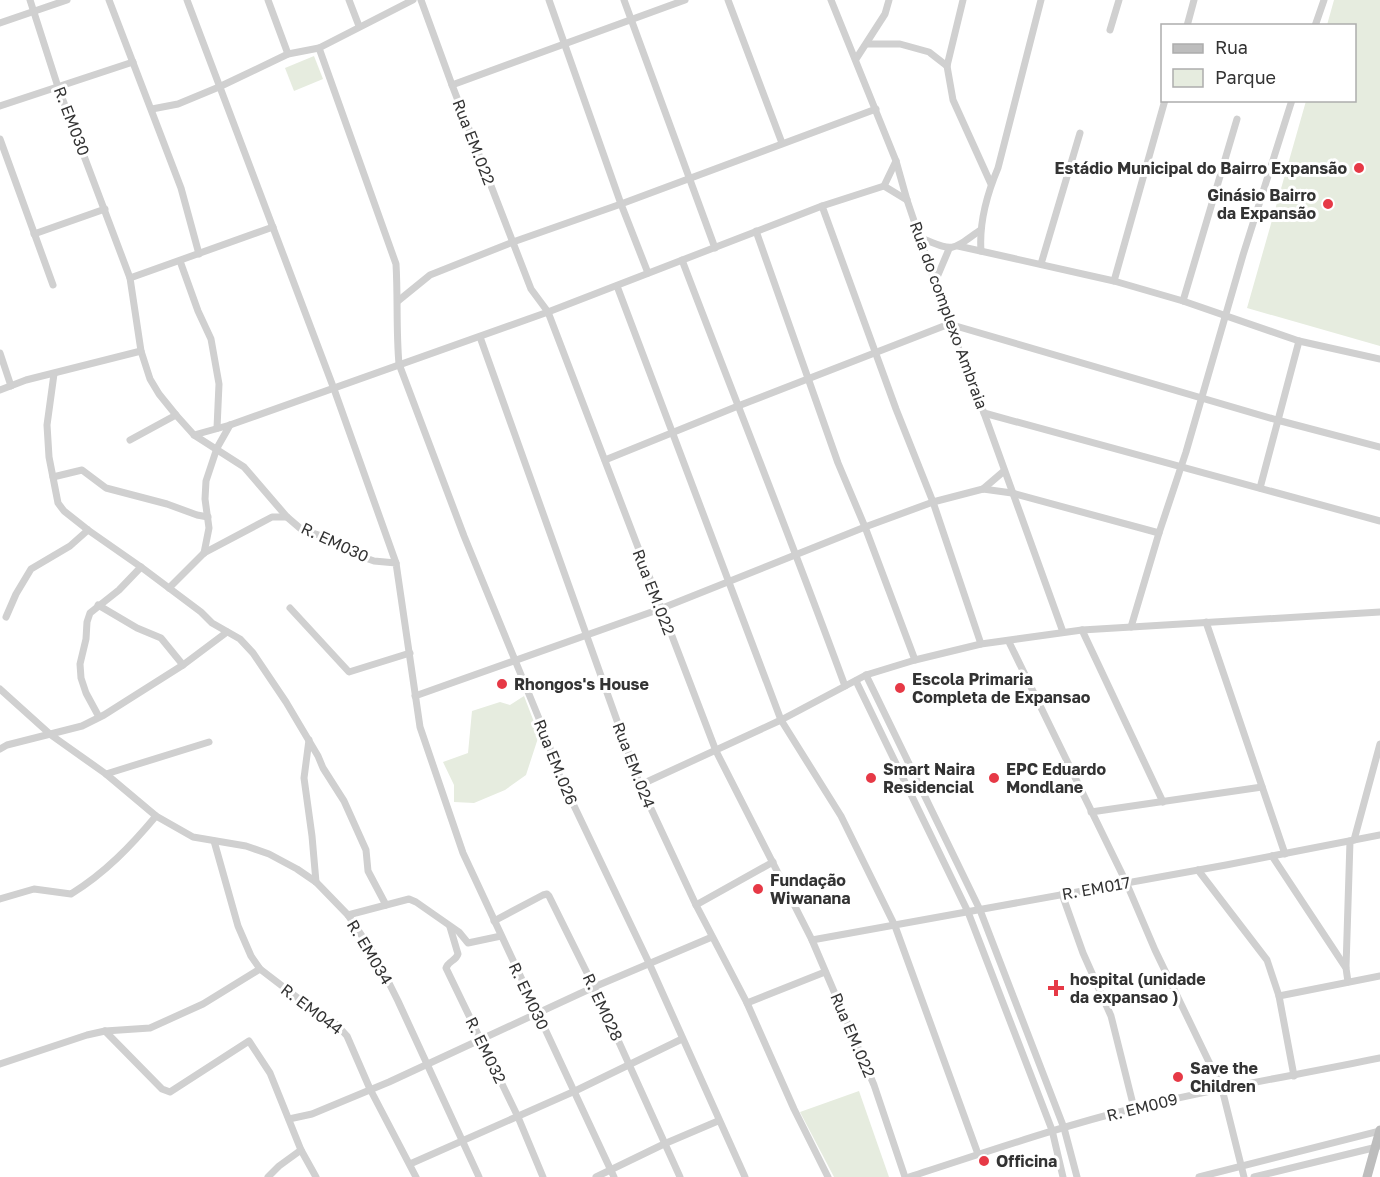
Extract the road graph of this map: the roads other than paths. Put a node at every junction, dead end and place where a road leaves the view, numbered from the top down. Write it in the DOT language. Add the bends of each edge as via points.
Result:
graph roads {
  1 [pos="30,0"];
  2 [pos="67,0"];
  3 [pos="109,0"];
  4 [pos="187,0"];
  5 [pos="268,0"];
  6 [pos="349,0"];
  7 [pos="413,0"];
  8 [pos="421,0"];
  9 [pos="549,0"];
  10 [pos="624,0"];
  11 [pos="685,0"];
  12 [pos="728,0"];
  13 [pos="831,0"];
  14 [pos="889,0"];
  15 [pos="963,0"];
  16 [pos="1041,0"];
  17 [pos="1119,0"];
  18 [pos="1194,0"];
  19 [pos="1323,0"];
  20 [pos="34,13"];
  21 [pos="631,20"];
  22 [pos="0,23"];
  23 [pos="1188,24"];
  24 [pos="1317,24"];
  25 [pos="358,26"];
  26 [pos="1110,30"];
  27 [pos="867,44"];
  28 [pos="564,45"];
  29 [pos="319,48"];
  30 [pos="288,54"];
  31 [pos="856,59"];
  32 [pos="133,62"];
  33 [pos="947,66"];
  34 [pos="452,85"];
  35 [pos="58,87"];
  36 [pos="219,87"];
  37 [pos="1164,102"];
  38 [pos="1291,102"];
  39 [pos="0,106"];
  40 [pos="152,109"];
  41 [pos="876,109"];
  42 [pos="1237,119"];
  43 [pos="1080,133"];
  44 [pos="0,140"];
  45 [pos="782,143"];
  46 [pos="896,162"];
  47 [pos="690,178"];
  48 [pos="991,184"];
  49 [pos="884,186"];
  50 [pos="907,200"];
  51 [pos="621,204"];
  52 [pos="822,206"];
  53 [pos="105,209"];
  54 [pos="273,227"];
  55 [pos="756,231"];
  56 [pos="979,231"];
  57 [pos="34,234"];
  58 [pos="921,238"];
  59 [pos="513,242"];
  60 [pos="958,246"];
  61 [pos="716,248"];
  62 [pos="949,249"];
  63 [pos="981,251"];
  64 [pos="199,254"];
  65 [pos="682,260"];
  66 [pos="180,261"];
  67 [pos="1041,264"];
  68 [pos="648,273"];
  69 [pos="130,278"];
  70 [pos="1114,281"];
  71 [pos="935,282"];
  72 [pos="52,285"];
  73 [pos="617,286"];
  74 [pos="398,300"];
  75 [pos="1183,301"];
  76 [pos="548,312"];
  77 [pos="1225,317"];
  78 [pos="949,324"];
  79 [pos="480,337"];
  80 [pos="1299,341"];
  81 [pos="141,351"];
  82 [pos="0,353"];
  83 [pos="875,353"];
  84 [pos="1380,359"];
  85 [pos="399,364"];
  86 [pos="54,374"];
  87 [pos="807,380"];
  88 [pos="11,386"];
  89 [pos="334,389"];
  90 [pos="0,390"];
  91 [pos="1202,397"];
  92 [pos="738,406"];
  93 [pos="984,413"];
  94 [pos="176,416"];
  95 [pos="1277,420"];
  96 [pos="230,425"];
  97 [pos="217,428"];
  98 [pos="673,434"];
  99 [pos="195,435"];
  100 [pos="130,440"];
  101 [pos="1380,447"];
  102 [pos="217,448"];
  103 [pos="605,460"];
  104 [pos="1181,467"];
  105 [pos="1004,471"];
  106 [pos="53,477"];
  107 [pos="1260,488"];
  108 [pos="983,489"];
  109 [pos="1012,493"];
  110 [pos="933,502"];
  111 [pos="208,517"];
  112 [pos="287,517"];
  113 [pos="1380,521"];
  114 [pos="865,527"];
  115 [pos="88,530"];
  116 [pos="1158,533"];
  117 [pos="204,554"];
  118 [pos="797,555"];
  119 [pos="396,563"];
  120 [pos="141,567"];
  121 [pos="729,582"];
  122 [pos="169,588"];
  123 [pos="98,605"];
  124 [pos="290,608"];
  125 [pos="660,609"];
  126 [pos="1380,612"];
  127 [pos="6,617"];
  128 [pos="1206,622"];
  129 [pos="1131,627"];
  130 [pos="1082,630"];
  131 [pos="227,632"];
  132 [pos="1063,632"];
  133 [pos="586,634"];
  134 [pos="1009,642"];
  135 [pos="981,644"];
  136 [pos="410,653"];
  137 [pos="514,660"];
  138 [pos="915,660"];
  139 [pos="183,665"];
  140 [pos="866,675"];
  141 [pos="856,681"];
  142 [pos="845,686"];
  143 [pos="0,689"];
  144 [pos="415,696"];
  145 [pos="99,717"];
  146 [pos="781,720"];
  147 [pos="51,735"];
  148 [pos="309,740"];
  149 [pos="209,742"];
  150 [pos="1380,744"];
  151 [pos="0,749"];
  152 [pos="716,751"];
  153 [pos="318,756"];
  154 [pos="307,759"];
  155 [pos="106,774"];
  156 [pos="640,785"];
  157 [pos="1262,787"];
  158 [pos="1163,802"];
  159 [pos="1091,812"];
  160 [pos="156,816"];
  161 [pos="1380,835"];
  162 [pos="1352,840"];
  163 [pos="214,841"];
  164 [pos="1285,854"];
  165 [pos="1272,856"];
  166 [pos="773,862"];
  167 [pos="1198,870"];
  168 [pos="316,882"];
  169 [pos="1126,882"];
  170 [pos="1062,894"];
  171 [pos="0,899"];
  172 [pos="386,905"];
  173 [pos="696,905"];
  174 [pos="980,910"];
  175 [pos="968,912"];
  176 [pos="348,915"];
  177 [pos="494,921"];
  178 [pos="895,926"];
  179 [pos="450,927"];
  180 [pos="501,936"];
  181 [pos="712,937"];
  182 [pos="812,940"];
  183 [pos="649,963"];
  184 [pos="1346,968"];
  185 [pos="260,969"];
  186 [pos="825,972"];
  187 [pos="1380,976"];
  188 [pos="1348,982"];
  189 [pos="594,987"];
  190 [pos="1280,996"];
  191 [pos="747,1003"];
  192 [pos="538,1014"];
  193 [pos="105,1031"];
  194 [pos="682,1039"];
  195 [pos="482,1040"];
  196 [pos="1380,1058"];
  197 [pos="0,1064"];
  198 [pos="427,1066"];
  199 [pos="630,1066"];
  200 [pos="1294,1076"];
  201 [pos="370,1089"];
  202 [pos="1222,1089"];
  203 [pos="574,1091"];
  204 [pos="1134,1108"];
  205 [pos="518,1117"];
  206 [pos="289,1119"];
  207 [pos="718,1121"];
  208 [pos="1064,1128"];
  209 [pos="1052,1130"];
  210 [pos="1380,1130"];
  211 [pos="462,1140"];
  212 [pos="664,1144"];
  213 [pos="1377,1147"];
  214 [pos="301,1150"];
  215 [pos="978,1154"];
  216 [pos="410,1164"];
  217 [pos="1242,1167"];
  218 [pos="612,1174"];
  219 [pos="268,1177"];
  220 [pos="316,1177"];
  221 [pos="416,1177"];
  222 [pos="479,1177"];
  223 [pos="543,1177"];
  224 [pos="597,1177"];
  225 [pos="680,1177"];
  226 [pos="745,1177"];
  227 [pos="828,1177"];
  228 [pos="907,1177"];
  229 [pos="1063,1177"];
  230 [pos="1077,1177"];
  231 [pos="1199,1177"];
  232 [pos="1244,1177"];
  233 [pos="1254,1177"];
  234 [pos="1367,1177"];
  1 -- 20 [label="street, R. EM030"];
  2 -- 20 [label="street"];
  3 -- 32 [label="street"];
  4 -- 36 [label="street"];
  5 -- 30 [label="street"];
  6 -- 25 [label="street"];
  7 -- 25 [label="street"];
  8 -- 34 [label="street, Rua EM.022"];
  9 -- 28 [label="street"];
  10 -- 21 [label="street"];
  11 -- 21 [label="street"];
  12 -- 45 [label="street"];
  13 -- 31 [label="street, Rua do complexo Ambraia"];
  14 -- 27 [label="street"];
  15 -- 33 [label="street"];
  16 -- 48 [label="street"];
  17 -- 26 [label="street"];
  18 -- 23 [label="street"];
  19 -- 24 [label="street"];
  20 -- 22 [label="street"];
  20 -- 35 [label="street, R. EM030"];
  21 -- 28 [label="street"];
  21 -- 47 [label="street"];
  25 -- 29 [label="street"];
  27 -- 31 [label="street"];
  27 -- 33 [label="street" via="900,44 935,54"];
  28 -- 34 [label="street"];
  28 -- 51 [label="street"];
  29 -- 30 [label="street"];
  29 -- 74 [label="street, Rua EM.026" via="396,264"];
  30 -- 36 [label="street"];
  31 -- 41 [label="street, Rua do complexo Ambraia"];
  32 -- 35 [label="street"];
  32 -- 40 [label="street"];
  33 -- 48 [label="street" via="953,100"];
  34 -- 59 [label="street, Rua EM.022"];
  35 -- 39 [label="street"];
  35 -- 53 [label="street, R. EM030"];
  36 -- 40 [label="street" via="178,104"];
  36 -- 54 [label="street"];
  37 -- 70 [label="street"];
  38 -- 77 [label="street"];
  40 -- 64 [label="street" via="181,188"];
  41 -- 45 [label="street"];
  41 -- 46 [label="street, Rua do complexo Ambraia"];
  42 -- 75 [label="street"];
  43 -- 67 [label="street"];
  44 -- 57 [label="street"];
  45 -- 47 [label="street"];
  46 -- 49 [label="street"];
  46 -- 50 [label="street, Rua do complexo Ambraia"];
  47 -- 51 [label="street"];
  47 -- 61 [label="street"];
  48 -- 56 [label="street"];
  49 -- 50 [label="street"];
  49 -- 52 [label="street"];
  50 -- 58 [label="street, Rua do complexo Ambraia"];
  51 -- 59 [label="street"];
  51 -- 68 [label="street"];
  52 -- 55 [label="street"];
  52 -- 83 [label="street"];
  53 -- 57 [label="street"];
  53 -- 69 [label="street, R. EM030"];
  54 -- 64 [label="street"];
  54 -- 89 [label="street"];
  55 -- 61 [label="street"];
  55 -- 87 [label="street"];
  56 -- 60 [label="street"];
  56 -- 63 [label="street"];
  57 -- 72 [label="street"];
  58 -- 62 [label="street"];
  58 -- 71 [label="street, Rua do complexo Ambraia"];
  59 -- 74 [label="street" via="430,275"];
  59 -- 76 [label="street, Rua EM.022" via="531,289"];
  60 -- 62 [label="street"];
  60 -- 63 [label="street"];
  61 -- 65 [label="street"];
  62 -- 71 [label="street"];
  63 -- 67 [label="street"];
  64 -- 66 [label="street"];
  65 -- 68 [label="street"];
  65 -- 92 [label="street"];
  66 -- 69 [label="street"];
  66 -- 97 [label="street" via="211,339 219,384"];
  67 -- 70 [label="street"];
  68 -- 73 [label="street"];
  69 -- 81 [label="street, R. EM030"];
  70 -- 75 [label="street"];
  71 -- 78 [label="street, Rua do complexo Ambraia"];
  73 -- 76 [label="street"];
  73 -- 98 [label="street"];
  74 -- 85 [label="street, Rua EM.026"];
  75 -- 77 [label="street"];
  76 -- 79 [label="street"];
  76 -- 103 [label="street, Rua EM.022"];
  77 -- 80 [label="street"];
  77 -- 91 [label="street"];
  78 -- 83 [label="street"];
  78 -- 91 [label="street"];
  78 -- 93 [label="street, Rua do complexo Ambraia"];
  79 -- 85 [label="street"];
  79 -- 133 [label="street, Rua EM.024"];
  80 -- 84 [label="street"];
  80 -- 95 [label="street"];
  81 -- 86 [label="street"];
  81 -- 94 [label="street, R. EM030" via="150,379"];
  82 -- 88 [label="street"];
  83 -- 87 [label="street"];
  83 -- 110 [label="street"];
  85 -- 89 [label="street"];
  85 -- 137 [label="street, Rua EM.026"];
  86 -- 88 [label="street"];
  86 -- 106 [label="street" via="47,425"];
  87 -- 92 [label="street"];
  87 -- 114 [label="street"];
  88 -- 90 [label="street"];
  89 -- 96 [label="street"];
  89 -- 119 [label="street"];
  91 -- 95 [label="street"];
  91 -- 104 [label="street"];
  92 -- 98 [label="street"];
  92 -- 118 [label="street"];
  93 -- 104 [label="street"];
  93 -- 105 [label="street, Rua do complexo Ambraia"];
  94 -- 99 [label="street, R. EM030"];
  94 -- 100 [label="street"];
  95 -- 101 [label="street"];
  95 -- 107 [label="street"];
  96 -- 97 [label="street"];
  96 -- 102 [label="street"];
  97 -- 99 [label="street"];
  98 -- 103 [label="street"];
  98 -- 121 [label="street"];
  99 -- 102 [label="street, R. EM030"];
  102 -- 111 [label="street" via="206,481"];
  102 -- 112 [label="street, R. EM030" via="244,467"];
  103 -- 125 [label="street, Rua EM.022"];
  104 -- 107 [label="street"];
  104 -- 116 [label="street"];
  105 -- 108 [label="street"];
  105 -- 109 [label="street, Rua do complexo Ambraia"];
  106 -- 111 [label="street" via="82,470 106,488"];
  106 -- 115 [label="street" via="58,503"];
  107 -- 113 [label="street"];
  108 -- 109 [label="street"];
  108 -- 110 [label="street"];
  109 -- 116 [label="street"];
  109 -- 132 [label="street, Rua do complexo Ambraia"];
  110 -- 114 [label="street"];
  110 -- 135 [label="street"];
  111 -- 117 [label="street"];
  112 -- 117 [label="street" via="272,517"];
  112 -- 119 [label="street, R. EM030" via="301,529 336,541 360,556"];
  114 -- 118 [label="street"];
  114 -- 138 [label="street"];
  115 -- 120 [label="street"];
  115 -- 127 [label="street" via="70,546 31,569"];
  116 -- 129 [label="street"];
  117 -- 122 [label="street"];
  118 -- 121 [label="street"];
  118 -- 142 [label="street"];
  119 -- 136 [label="street, R. EM030"];
  120 -- 122 [label="street"];
  120 -- 123 [label="street"];
  121 -- 125 [label="street"];
  121 -- 146 [label="street"];
  122 -- 131 [label="street"];
  123 -- 139 [label="street" via="161,638"];
  123 -- 145 [label="street" via="87,622 80,664 86,693"];
  124 -- 136 [label="street" via="349,672"];
  125 -- 133 [label="street"];
  125 -- 152 [label="street, Rua EM.022"];
  126 -- 128 [label="street"];
  128 -- 129 [label="street"];
  128 -- 157 [label="street"];
  129 -- 130 [label="street"];
  130 -- 132 [label="street"];
  130 -- 158 [label="street"];
  131 -- 139 [label="street"];
  131 -- 148 [label="street" via="253,653"];
  132 -- 134 [label="street"];
  133 -- 137 [label="street"];
  133 -- 156 [label="street, Rua EM.024"];
  134 -- 135 [label="street"];
  134 -- 159 [label="street"];
  135 -- 138 [label="street"];
  136 -- 144 [label="street, R. EM030"];
  137 -- 144 [label="street"];
  137 -- 183 [label="street, Rua EM.026" via="556,768"];
  138 -- 140 [label="street"];
  139 -- 145 [label="street"];
  140 -- 141 [label="street"];
  140 -- 174 [label="street"];
  141 -- 142 [label="street"];
  141 -- 175 [label="street"];
  142 -- 146 [label="street"];
  143 -- 147 [label="street, R. EM034"];
  144 -- 177 [label="street, R. EM030" via="420,727 463,853"];
  145 -- 147 [label="street"];
  146 -- 152 [label="street"];
  146 -- 178 [label="street" via="841,816"];
  147 -- 151 [label="street"];
  147 -- 155 [label="street, R. EM034"];
  148 -- 153 [label="street"];
  148 -- 154 [label="street"];
  149 -- 155 [label="street"];
  150 -- 162 [label="street"];
  152 -- 156 [label="street"];
  152 -- 166 [label="street, Rua EM.022"];
  153 -- 154 [label="street"];
  153 -- 172 [label="street" via="354,820 366,849 368,871"];
  154 -- 168 [label="street" via="304,778"];
  155 -- 160 [label="street, R. EM034"];
  156 -- 173 [label="street, Rua EM.024"];
  157 -- 158 [label="street"];
  157 -- 164 [label="street"];
  158 -- 159 [label="street"];
  159 -- 169 [label="street"];
  160 -- 163 [label="street, R. EM034" via="193,837"];
  160 -- 171 [label="street" via="125,852 71,894 34,889"];
  161 -- 162 [label="street, R. EM017"];
  162 -- 164 [label="street, R. EM017"];
  162 -- 184 [label="street"];
  163 -- 168 [label="street, R. EM034" via="269,854"];
  163 -- 185 [label="street, R. EM044" via="238,926"];
  164 -- 165 [label="street, R. EM017"];
  165 -- 167 [label="street, R. EM017"];
  165 -- 184 [label="street"];
  166 -- 173 [label="street"];
  166 -- 182 [label="street, Rua EM.022"];
  167 -- 169 [label="street, R. EM017"];
  167 -- 190 [label="street" via="1267,960"];
  168 -- 176 [label="street, R. EM034"];
  169 -- 170 [label="street, R. EM017"];
  169 -- 202 [label="street"];
  170 -- 174 [label="street, R. EM017"];
  170 -- 204 [label="street" via="1111,1016"];
  172 -- 176 [label="street"];
  172 -- 179 [label="street" via="409,899"];
  173 -- 181 [label="street, Rua EM.024"];
  174 -- 175 [label="street, R. EM017"];
  174 -- 208 [label="street"];
  175 -- 178 [label="street, R. EM017"];
  175 -- 209 [label="street"];
  176 -- 198 [label="street, R. EM034" via="387,977"];
  177 -- 180 [label="street, R. EM030"];
  177 -- 189 [label="street, R. EM028" via="547,894"];
  178 -- 182 [label="street, R. EM017"];
  178 -- 215 [label="street"];
  179 -- 180 [label="street" via="468,943"];
  179 -- 195 [label="street, R. EM032" via="458,954 446,968"];
  180 -- 192 [label="street, R. EM030"];
  181 -- 183 [label="street"];
  181 -- 191 [label="street, Rua EM.024"];
  182 -- 186 [label="street, Rua EM.022"];
  183 -- 189 [label="street"];
  183 -- 194 [label="street, Rua EM.026"];
  184 -- 188 [label="street"];
  185 -- 193 [label="street" via="203,1004 150,1028"];
  185 -- 201 [label="street, R. EM044" via="347,1035"];
  186 -- 191 [label="street"];
  186 -- 228 [label="street, Rua EM.022" via="874,1085"];
  187 -- 188 [label="street"];
  188 -- 190 [label="street"];
  189 -- 192 [label="street"];
  189 -- 199 [label="street, R. EM028"];
  190 -- 200 [label="street"];
  191 -- 227 [label="street, Rua EM.024"];
  192 -- 195 [label="street"];
  192 -- 203 [label="street, R. EM030"];
  193 -- 197 [label="street"];
  193 -- 206 [label="street" via="167,1092 249,1041 270,1073"];
  194 -- 199 [label="street"];
  194 -- 207 [label="street, Rua EM.026"];
  195 -- 198 [label="street"];
  195 -- 205 [label="street, R. EM032"];
  196 -- 200 [label="street, R. EM009"];
  198 -- 201 [label="street"];
  198 -- 211 [label="street, R. EM034"];
  199 -- 203 [label="street"];
  199 -- 212 [label="street, R. EM028"];
  200 -- 202 [label="street, R. EM009"];
  201 -- 206 [label="street" via="312,1114"];
  201 -- 216 [label="street, R. EM044"];
  202 -- 204 [label="street, R. EM009"];
  202 -- 217 [label="street"];
  203 -- 205 [label="street"];
  203 -- 218 [label="street, R. EM030"];
  204 -- 208 [label="street, R. EM009"];
  205 -- 211 [label="street"];
  205 -- 223 [label="street, R. EM032"];
  206 -- 214 [label="street"];
  207 -- 212 [label="street"];
  207 -- 226 [label="street, Rua EM.026"];
  208 -- 209 [label="street, R. EM009"];
  208 -- 230 [label="street"];
  209 -- 215 [label="street, R. EM009"];
  209 -- 229 [label="street"];
  210 -- 213 [label="street"];
  210 -- 217 [label="street"];
  211 -- 216 [label="street"];
  211 -- 222 [label="street, R. EM034"];
  212 -- 218 [label="street"];
  212 -- 225 [label="street, R. EM028"];
  213 -- 233 [label="street"];
  213 -- 234 [label="street"];
  214 -- 219 [label="street"];
  214 -- 220 [label="street"];
  215 -- 228 [label="street, R. EM009"];
  216 -- 221 [label="street, R. EM044"];
  217 -- 231 [label="street"];
  217 -- 232 [label="street"];
  218 -- 224 [label="street"];
}
